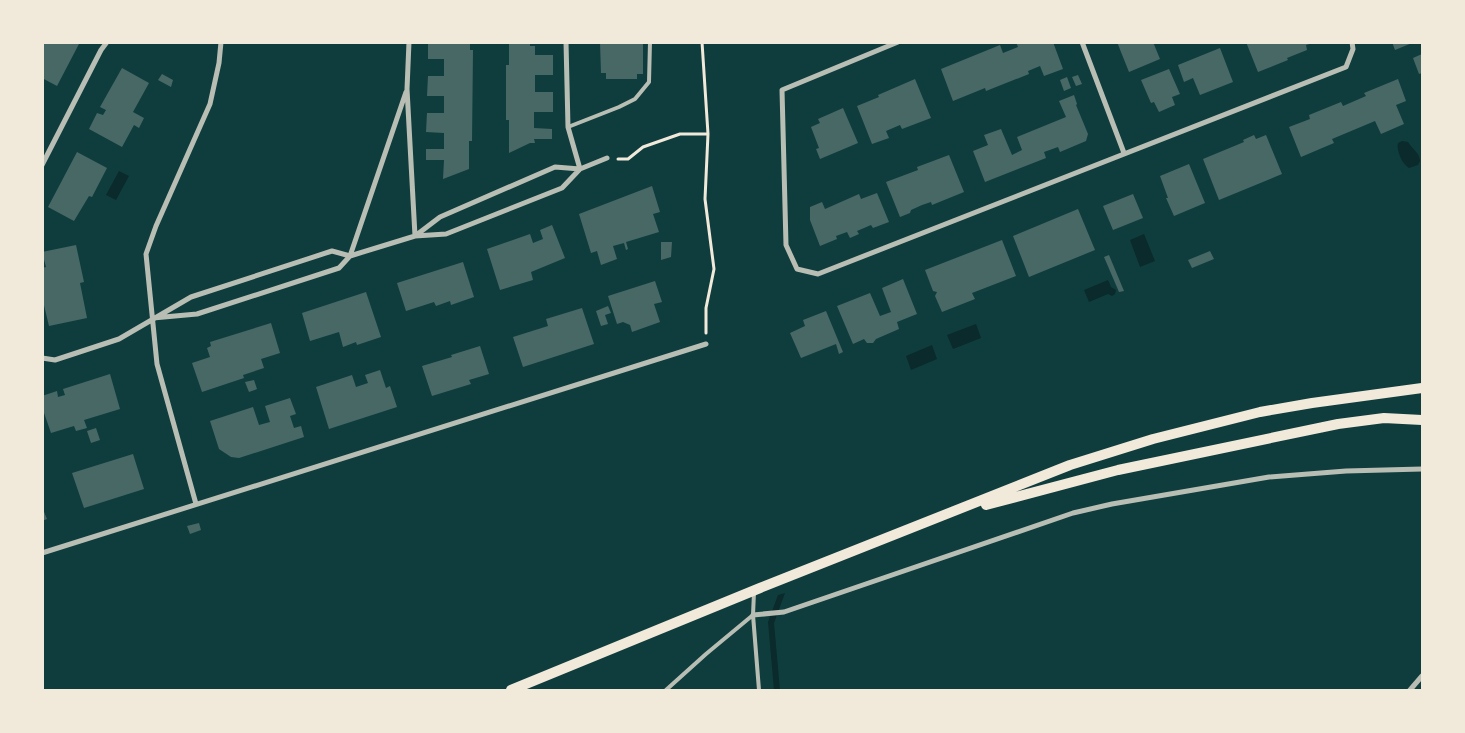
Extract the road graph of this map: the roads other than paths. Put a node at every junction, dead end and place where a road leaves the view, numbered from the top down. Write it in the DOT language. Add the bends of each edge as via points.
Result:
graph roads {
  1 [pos="107,42"];
  2 [pos="221,42"];
  3 [pos="409,42"];
  4 [pos="566,42"];
  5 [pos="650,42"];
  6 [pos="898,42"];
  7 [pos="1082,42"];
  8 [pos="1352,42"];
  9 [pos="888,44"];
  10 [pos="407,89"];
  11 [pos="568,127"];
  12 [pos="1124,153"];
  13 [pos="607,158"];
  14 [pos="42,165"];
  15 [pos="580,169"];
  16 [pos="415,236"];
  17 [pos="350,256"];
  18 [pos="153,318"];
  19 [pos="706,344"];
  20 [pos="42,358"];
  21 [pos="1422,388"];
  22 [pos="1422,420"];
  23 [pos="1422,469"];
  24 [pos="196,504"];
  25 [pos="944,516"];
  26 [pos="42,553"];
  27 [pos="754,590"];
  28 [pos="753,616"];
  29 [pos="1422,676"];
  30 [pos="511,690"];
  31 [pos="666,690"];
  32 [pos="759,690"];
  33 [pos="1410,690"];
  1 -- 14 [label="street"];
  2 -- 18 [label="street" via="210,104 146,254"];
  3 -- 10 [label="street"];
  4 -- 11 [label="street"];
  5 -- 11 [label="lane" via="648,82 635,99"];
  6 -- 9 [label="street"];
  7 -- 12 [label="street"];
  8 -- 12 [label="street" via="1346,67"];
  9 -- 12 [label="street" via="782,90 786,245 797,270 818,274"];
  10 -- 16 [label="street"];
  10 -- 17 [label="street"];
  11 -- 15 [label="street"];
  13 -- 15 [label="street"];
  15 -- 16 [label="street" via="554,167 440,217"];
  15 -- 16 [label="street" via="562,188 446,234"];
  16 -- 17 [label="street"];
  17 -- 18 [label="street" via="339,268 197,314"];
  17 -- 18 [label="street" via="332,251 191,297"];
  18 -- 20 [label="street" via="120,339 55,360"];
  18 -- 24 [label="street" via="157,364"];
  19 -- 24 [label="street"];
  21 -- 25 [label="main road" via="1260,412 1153,439 1070,465"];
  22 -- 25 [label="main road" via="1384,418 1338,424 1118,470"];
  23 -- 28 [label="street" via="1269,477 1112,504 1073,513 784,612"];
  24 -- 26 [label="street"];
  25 -- 27 [label="main road"];
  27 -- 28 [label="lane"];
  27 -- 30 [label="main road"];
  28 -- 31 [label="lane"];
  28 -- 32 [label="lane"];
  29 -- 33 [label="street"];
}
